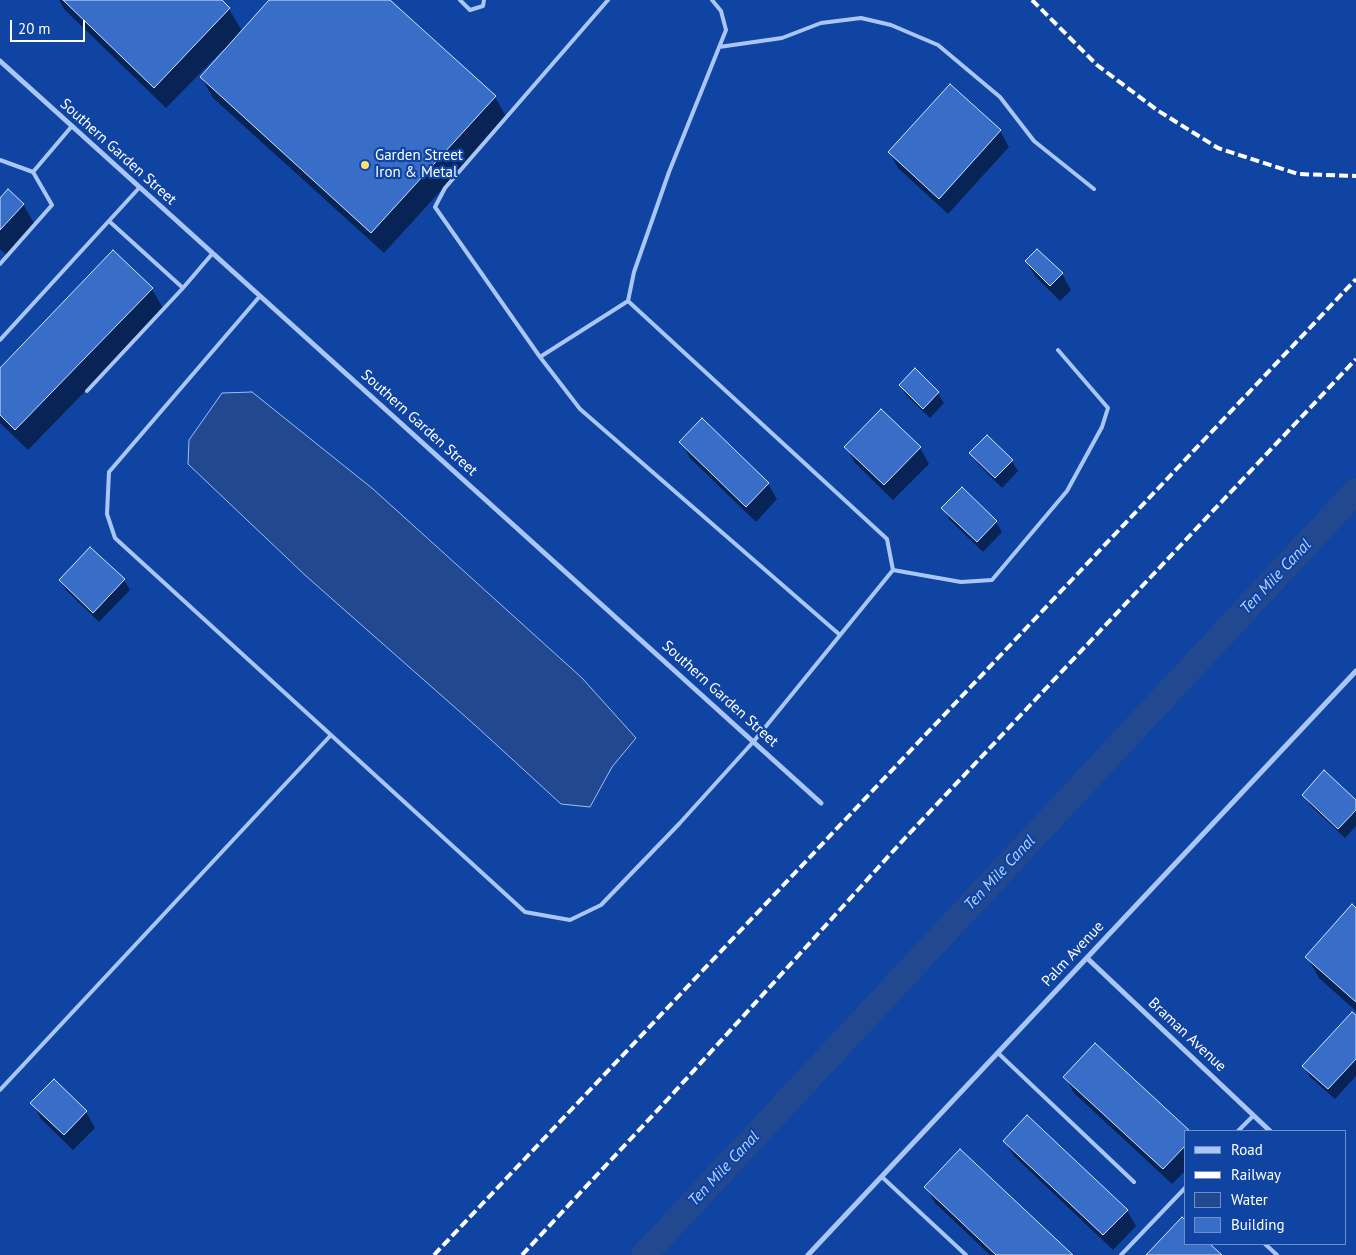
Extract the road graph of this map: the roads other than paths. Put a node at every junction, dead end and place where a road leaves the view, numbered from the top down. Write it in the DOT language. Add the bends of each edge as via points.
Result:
graph roads {
  1 [pos="460,0"];
  2 [pos="484,0"];
  3 [pos="608,0"];
  4 [pos="712,0"];
  5 [pos="719,47"];
  6 [pos="0,61"];
  7 [pos="72,126"];
  8 [pos="0,160"];
  9 [pos="33,172"];
  10 [pos="139,188"];
  11 [pos="1094,189"];
  12 [pos="108,221"];
  13 [pos="212,254"];
  14 [pos="0,264"];
  15 [pos="183,288"];
  16 [pos="260,296"];
  17 [pos="628,301"];
  18 [pos="0,340"];
  19 [pos="1058,350"];
  20 [pos="540,357"];
  21 [pos="87,391"];
  22 [pos="892,570"];
  23 [pos="840,635"];
  24 [pos="1356,671"];
  25 [pos="331,734"];
  26 [pos="754,741"];
  27 [pos="821,803"];
  28 [pos="1087,958"];
  29 [pos="998,1053"];
  30 [pos="0,1090"];
  31 [pos="1253,1116"];
  32 [pos="1239,1130"];
  33 [pos="1269,1130"];
  34 [pos="882,1176"];
  35 [pos="1134,1182"];
  36 [pos="1184,1189"];
  37 [pos="1266,1245"];
  38 [pos="808,1255"];
  39 [pos="966,1255"];
  40 [pos="1121,1255"];
  41 [pos="1277,1255"];
  1 -- 2 [label="lane" via="470,10 483,6"];
  3 -- 20 [label="lane" via="445,188 436,207"];
  4 -- 5 [label="lane" via="721,12 726,30"];
  5 -- 11 [label="lane" via="782,38 821,22 861,18 890,25 938,45 1000,97 1034,141"];
  5 -- 17 [label="lane" via="669,172 634,272"];
  6 -- 7 [label="street, Southern Garden Street"];
  7 -- 9 [label="lane"];
  7 -- 10 [label="street, Southern Garden Street"];
  8 -- 9 [label="lane"];
  9 -- 14 [label="lane" via="52,205"];
  10 -- 12 [label="lane"];
  10 -- 13 [label="street, Southern Garden Street"];
  12 -- 15 [label="lane"];
  12 -- 18 [label="lane"];
  13 -- 15 [label="lane"];
  13 -- 16 [label="street, Southern Garden Street"];
  15 -- 21 [label="lane"];
  16 -- 25 [label="lane" via="109,472 107,514 115,538"];
  16 -- 26 [label="street, Southern Garden Street"];
  17 -- 20 [label="lane"];
  17 -- 22 [label="lane" via="888,539"];
  19 -- 22 [label="lane" via="1108,408 1102,426 1067,491 992,580 961,582"];
  20 -- 23 [label="lane" via="580,409"];
  22 -- 23 [label="lane"];
  23 -- 26 [label="lane"];
  24 -- 28 [label="street, Palm Avenue"];
  25 -- 26 [label="lane" via="525,912 570,920 601,905"];
  25 -- 30 [label="lane"];
  26 -- 27 [label="street, Southern Garden Street"];
  28 -- 29 [label="street, Palm Avenue"];
  28 -- 31 [label="street, Braman Avenue"];
  29 -- 34 [label="street, Palm Avenue"];
  29 -- 35 [label="lane"];
  31 -- 32 [label="lane"];
  31 -- 33 [label="street, Braman Avenue"];
  34 -- 38 [label="street, Palm Avenue"];
  34 -- 39 [label="lane"];
  36 -- 40 [label="lane"];
  37 -- 41 [label="lane"];
}
